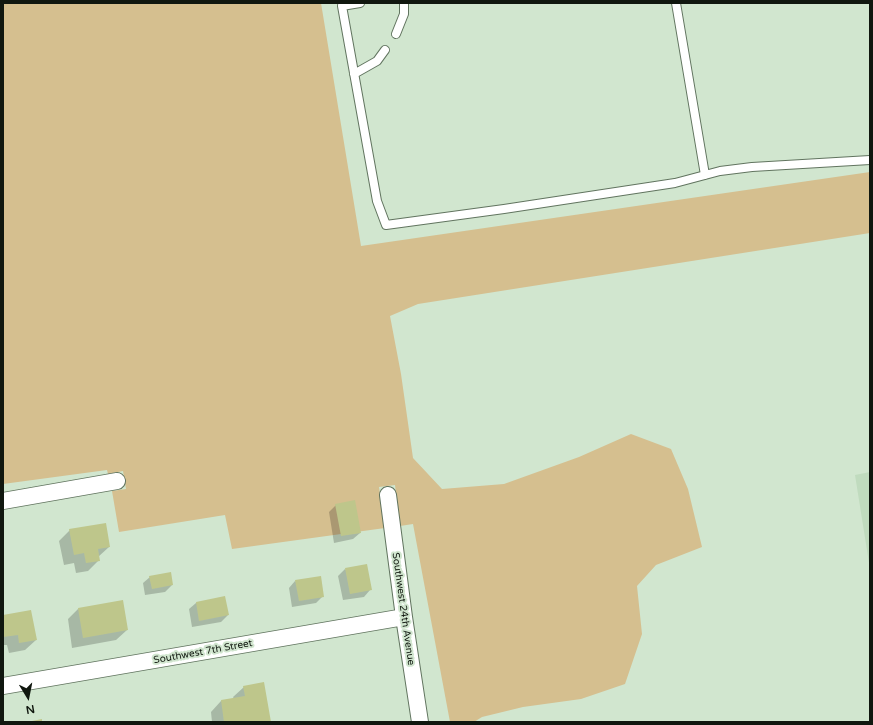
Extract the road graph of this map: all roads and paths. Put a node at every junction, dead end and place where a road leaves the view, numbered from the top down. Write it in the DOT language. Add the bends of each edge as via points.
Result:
graph roads {
  1 [pos="360,3"];
  2 [pos="404,3"];
  3 [pos="676,3"];
  4 [pos="396,34"];
  5 [pos="385,50"];
  6 [pos="354,74"];
  7 [pos="870,160"];
  8 [pos="705,175"];
  9 [pos="117,481"];
  10 [pos="388,495"];
  11 [pos="3,501"];
  12 [pos="404,617"];
  13 [pos="3,686"];
  14 [pos="420,722"];
  1 -- 6 [label="lane" via="342,6"];
  2 -- 4 [label="lane" via="404,14"];
  3 -- 8 [label="lane"];
  5 -- 6 [label="lane" via="377,61"];
  6 -- 8 [label="lane" via="377,201 386,225 675,183"];
  7 -- 8 [label="lane" via="752,167"];
  9 -- 11 [label="street"];
  10 -- 12 [label="street, Southwest 24th Avenue"];
  12 -- 13 [label="street, Southwest 7th Street"];
  12 -- 14 [label="street, Southwest 24th Avenue"];
}
